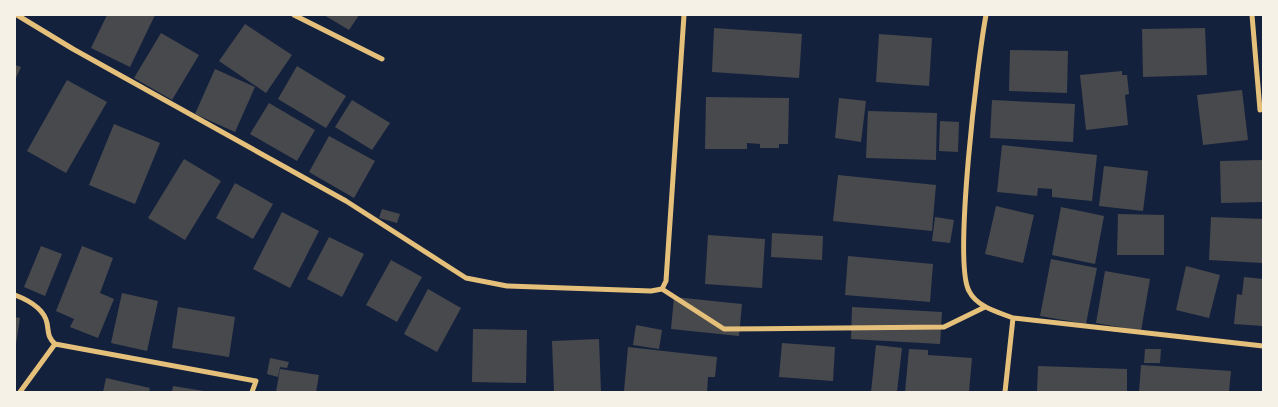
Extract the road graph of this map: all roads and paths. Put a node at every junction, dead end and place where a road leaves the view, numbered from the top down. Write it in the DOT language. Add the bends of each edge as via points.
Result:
graph roads {
  1 [pos="17,15"];
  2 [pos="294,15"];
  3 [pos="684,15"];
  4 [pos="986,15"];
  5 [pos="1252,15"];
  6 [pos="382,59"];
  7 [pos="1263,108"];
  8 [pos="662,289"];
  9 [pos="15,295"];
  10 [pos="985,307"];
  11 [pos="1013,318"];
  12 [pos="54,344"];
  13 [pos="1263,346"];
  14 [pos="20,392"];
  15 [pos="252,392"];
  16 [pos="1005,392"];
  1 -- 8 [label="street" via="346,201 466,278 507,286"];
  2 -- 6 [label="street"];
  3 -- 8 [label="street" via="666,281"];
  4 -- 10 [label="street" via="978,56 963,274 969,292"];
  5 -- 7 [label="street" via="1260,110"];
  8 -- 10 [label="street" via="724,329 944,327"];
  9 -- 12 [label="street" via="38,307 47,321 48,337"];
  10 -- 11 [label="street"];
  11 -- 13 [label="street"];
  11 -- 16 [label="street"];
  12 -- 14 [label="street"];
  12 -- 15 [label="street" via="256,381"];
}
